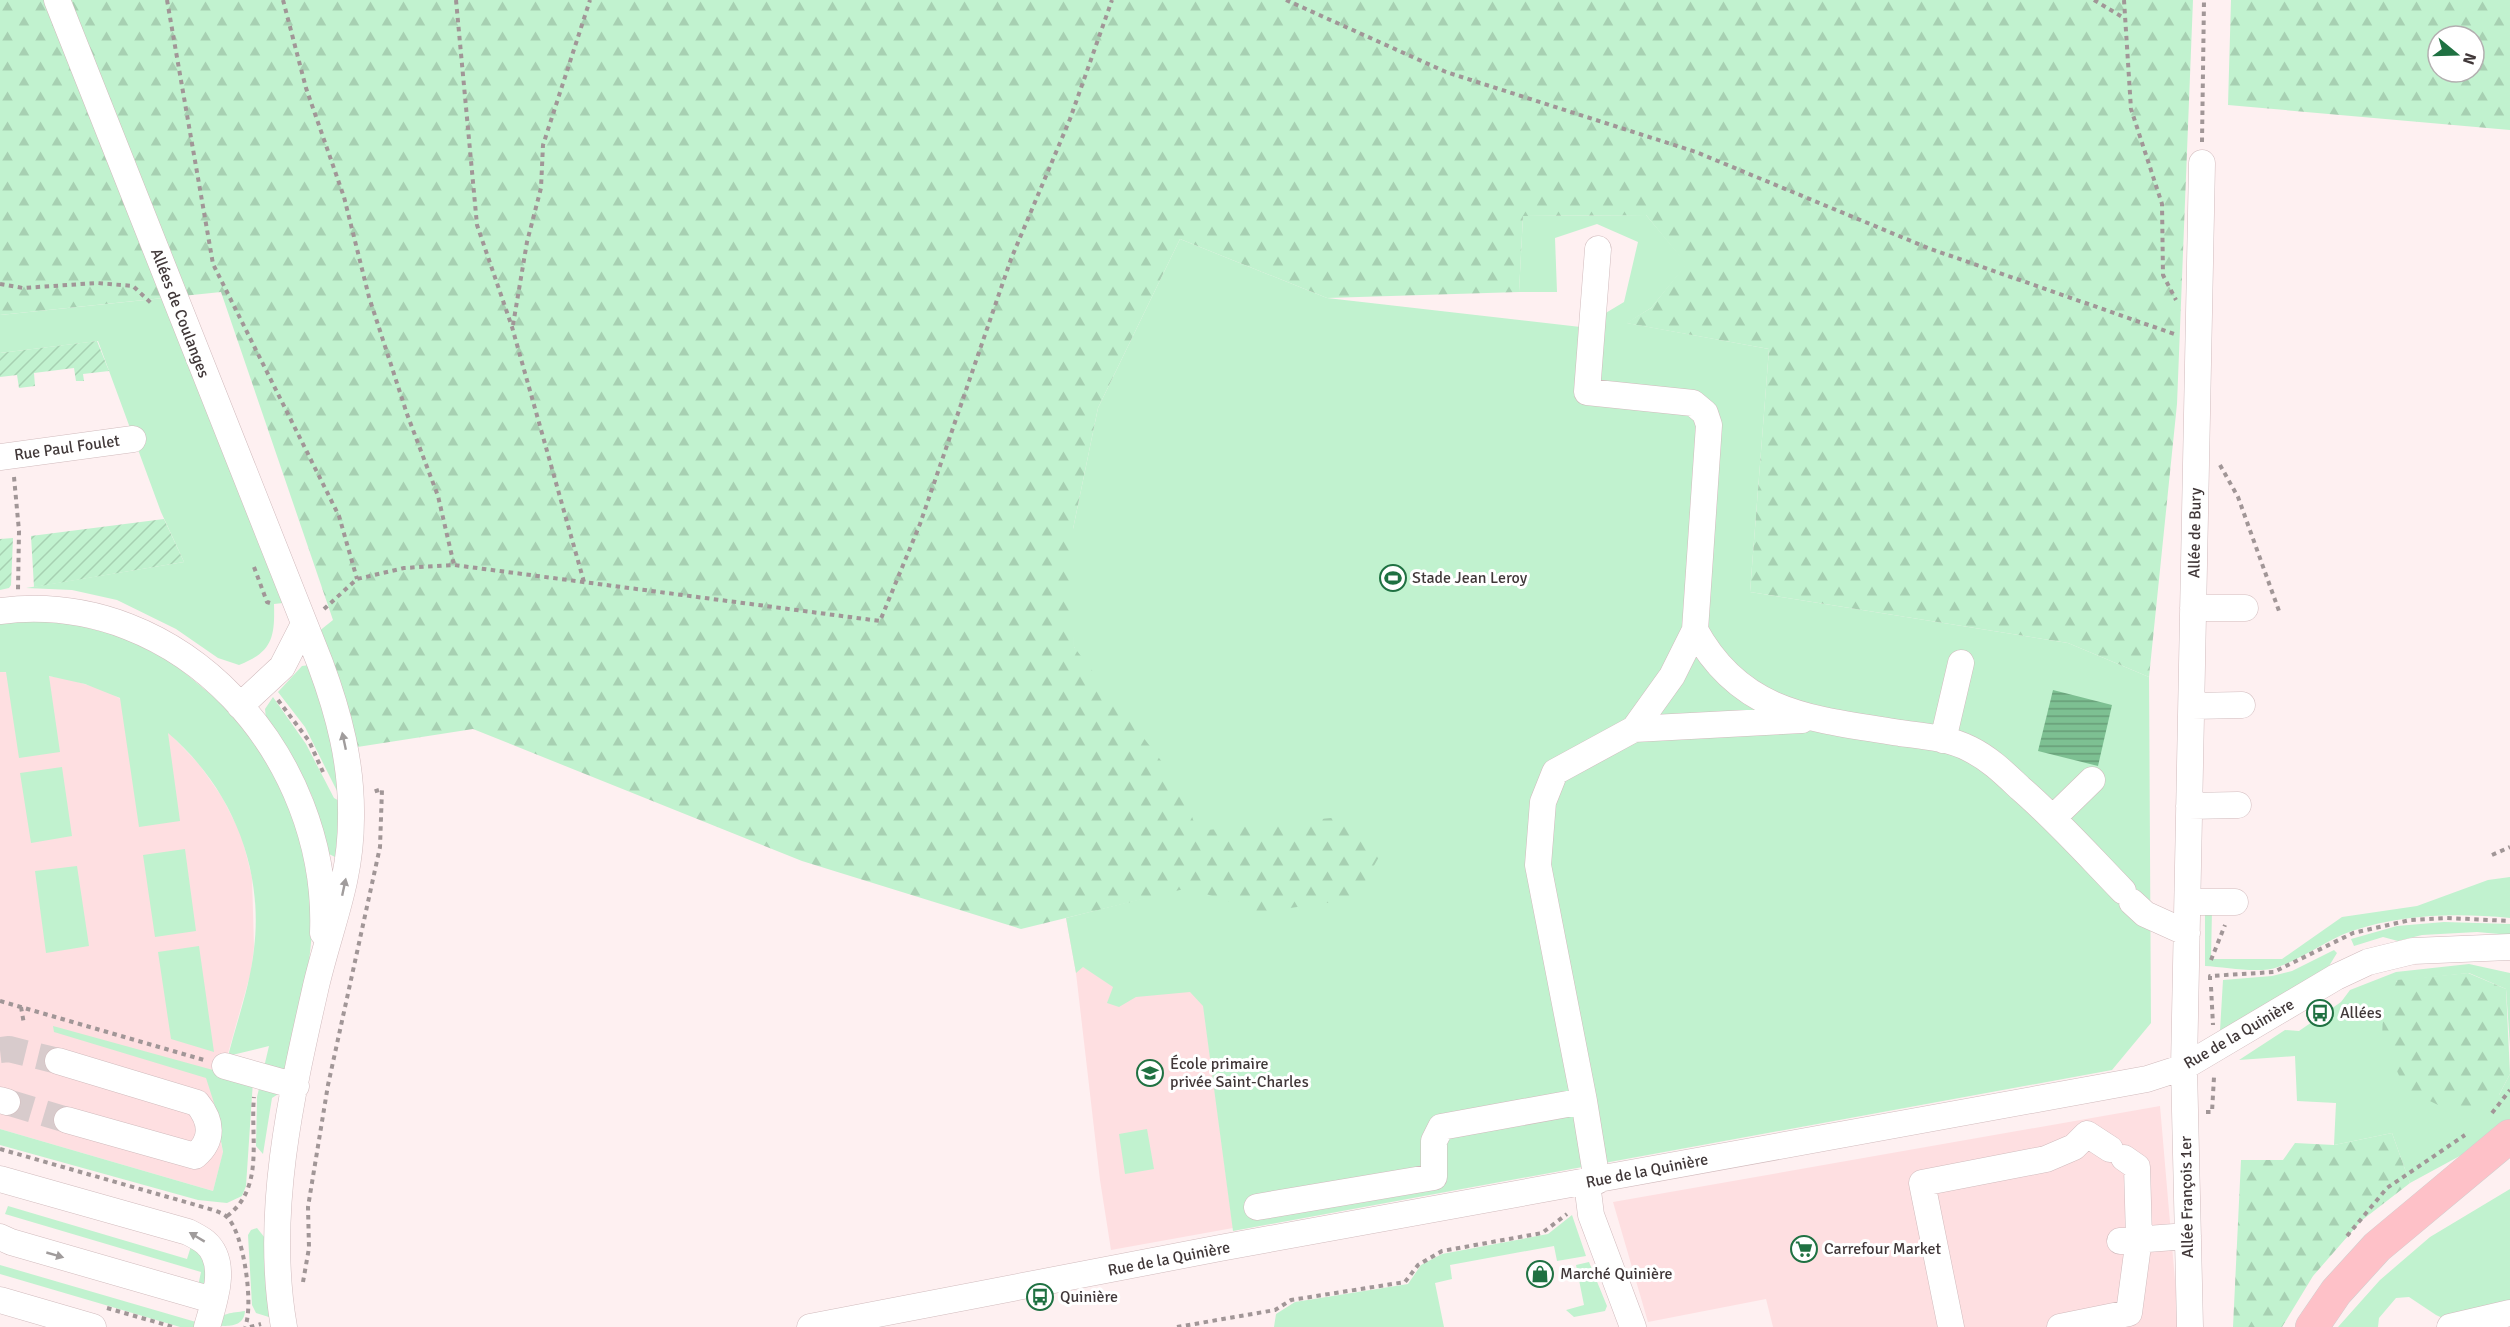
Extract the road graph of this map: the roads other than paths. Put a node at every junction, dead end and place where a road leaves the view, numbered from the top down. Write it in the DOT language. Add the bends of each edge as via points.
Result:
graph roads {
  1 [pos="57,0"];
  2 [pos="2202,163"];
  3 [pos="1598,249"];
  4 [pos="133,439"];
  5 [pos="6,456"];
  6 [pos="2193,608"];
  7 [pos="2245,608"];
  8 [pos="9,609"];
  9 [pos="303,626"];
  10 [pos="1695,630"];
  11 [pos="1961,663"];
  12 [pos="2242,705"];
  13 [pos="240,706"];
  14 [pos="2192,706"];
  15 [pos="1814,720"];
  16 [pos="1634,729"];
  17 [pos="1943,740"];
  18 [pos="2092,780"];
  19 [pos="2238,805"];
  20 [pos="2189,806"];
  21 [pos="2053,818"];
  22 [pos="2235,902"];
  23 [pos="2188,903"];
  24 [pos="2187,933"];
  25 [pos="2510,947"];
  26 [pos="2458,948"];
  27 [pos="2510,961"];
  28 [pos="316,984"];
  29 [pos="58,1061"];
  30 [pos="225,1066"];
  31 [pos="2184,1067"];
  32 [pos="296,1086"];
  33 [pos="1584,1101"];
  34 [pos="67,1120"];
  35 [pos="2510,1136"];
  36 [pos="2510,1164"];
  37 [pos="0,1179"];
  38 [pos="1592,1182"];
  39 [pos="2433,1203"];
  40 [pos="1257,1207"];
  41 [pos="2188,1236"];
  42 [pos="0,1237"];
  43 [pos="2130,1240"];
  44 [pos="217,1288"];
  45 [pos="0,1300"];
  46 [pos="2510,1313"];
  47 [pos="93,1327"];
  48 [pos="207,1327"];
  49 [pos="284,1327"];
  50 [pos="810,1327"];
  51 [pos="1633,1327"];
  52 [pos="1951,1327"];
  53 [pos="2060,1327"];
  54 [pos="2190,1327"];
  55 [pos="2312,1327"];
  56 [pos="2450,1327"];
  1 -- 9 [label="street, Allées de Coulanges"];
  2 -- 6 [label="street, Allée de Bury"];
  3 -- 10 [label="street" via="1587,392 1693,403 1705,413 1709,425"];
  4 -- 5 [label="street, Rue Paul Foulet"];
  6 -- 7 [label="street"];
  6 -- 14 [label="street, Allée de Bury"];
  8 -- 13 [label="street" via="81,612 137,630 204,671"];
  9 -- 13 [label="street" via="282,668"];
  28 -- 9 [label="street, Allées de Coulanges, one-way" via="344,886 358,797 332,695"];
  10 -- 15 [label="street" via="1709,655 1758,699"];
  10 -- 16 [label="street" via="1672,676"];
  11 -- 17 [label="street"];
  12 -- 14 [label="street"];
  13 -- 28 [label="street" via="296,788 312,836 324,913"];
  14 -- 20 [label="street, Allée de Bury"];
  15 -- 16 [label="street"];
  15 -- 17 [label="street"];
  16 -- 33 [label="street" via="1555,772 1543,802 1538,865"];
  17 -- 21 [label="street" via="1987,758"];
  18 -- 21 [label="street"];
  19 -- 20 [label="street"];
  20 -- 23 [label="street, Allée de Bury"];
  21 -- 24 [label="street" via="2145,914"];
  22 -- 23 [label="street"];
  23 -- 24 [label="street, Allée de Bury"];
  24 -- 31 [label="street, Allée de Bury"];
  25 -- 26 [label="street, Rue de la Quinière"];
  26 -- 27 [label="street, Rue de la Quinière"];
  26 -- 31 [label="street, Rue de la Quinière" via="2413,951 2368,962"];
  28 -- 32 [label="street"];
  29 -- 34 [label="street" via="197,1103 207,1115 208,1133 205,1147 195,1156"];
  30 -- 32 [label="street"];
  31 -- 38 [label="street, Rue de la Quinière" via="2147,1079"];
  31 -- 41 [label="street, Allée François 1er"];
  32 -- 49 [label="street" via="283,1156 278,1214"];
  33 -- 38 [label="street"];
  33 -- 40 [label="street" via="1441,1127 1434,1140 1434,1177"];
  35 -- 39 [label="main road"];
  36 -- 39 [label="main road"];
  44 -- 37 [label="street, one-way" via="215,1258 206,1242 188,1232"];
  38 -- 50 [label="street, Rue de la Quinière"];
  38 -- 51 [label="street" via="1591,1215"];
  39 -- 55 [label="main road" via="2378,1247 2336,1292"];
  41 -- 43 [label="street"];
  41 -- 54 [label="street, Allée François 1er"];
  42 -- 44 [label="street, one-way" via="202,1297 211,1296"];
  43 -- 52 [label="street" via="2137,1167 2087,1134 2074,1147 2046,1159 1922,1183"];
  43 -- 53 [label="street" via="2129,1313"];
  44 -- 48 [label="street"];
  45 -- 47 [label="street"];
  46 -- 56 [label="street"];
}
